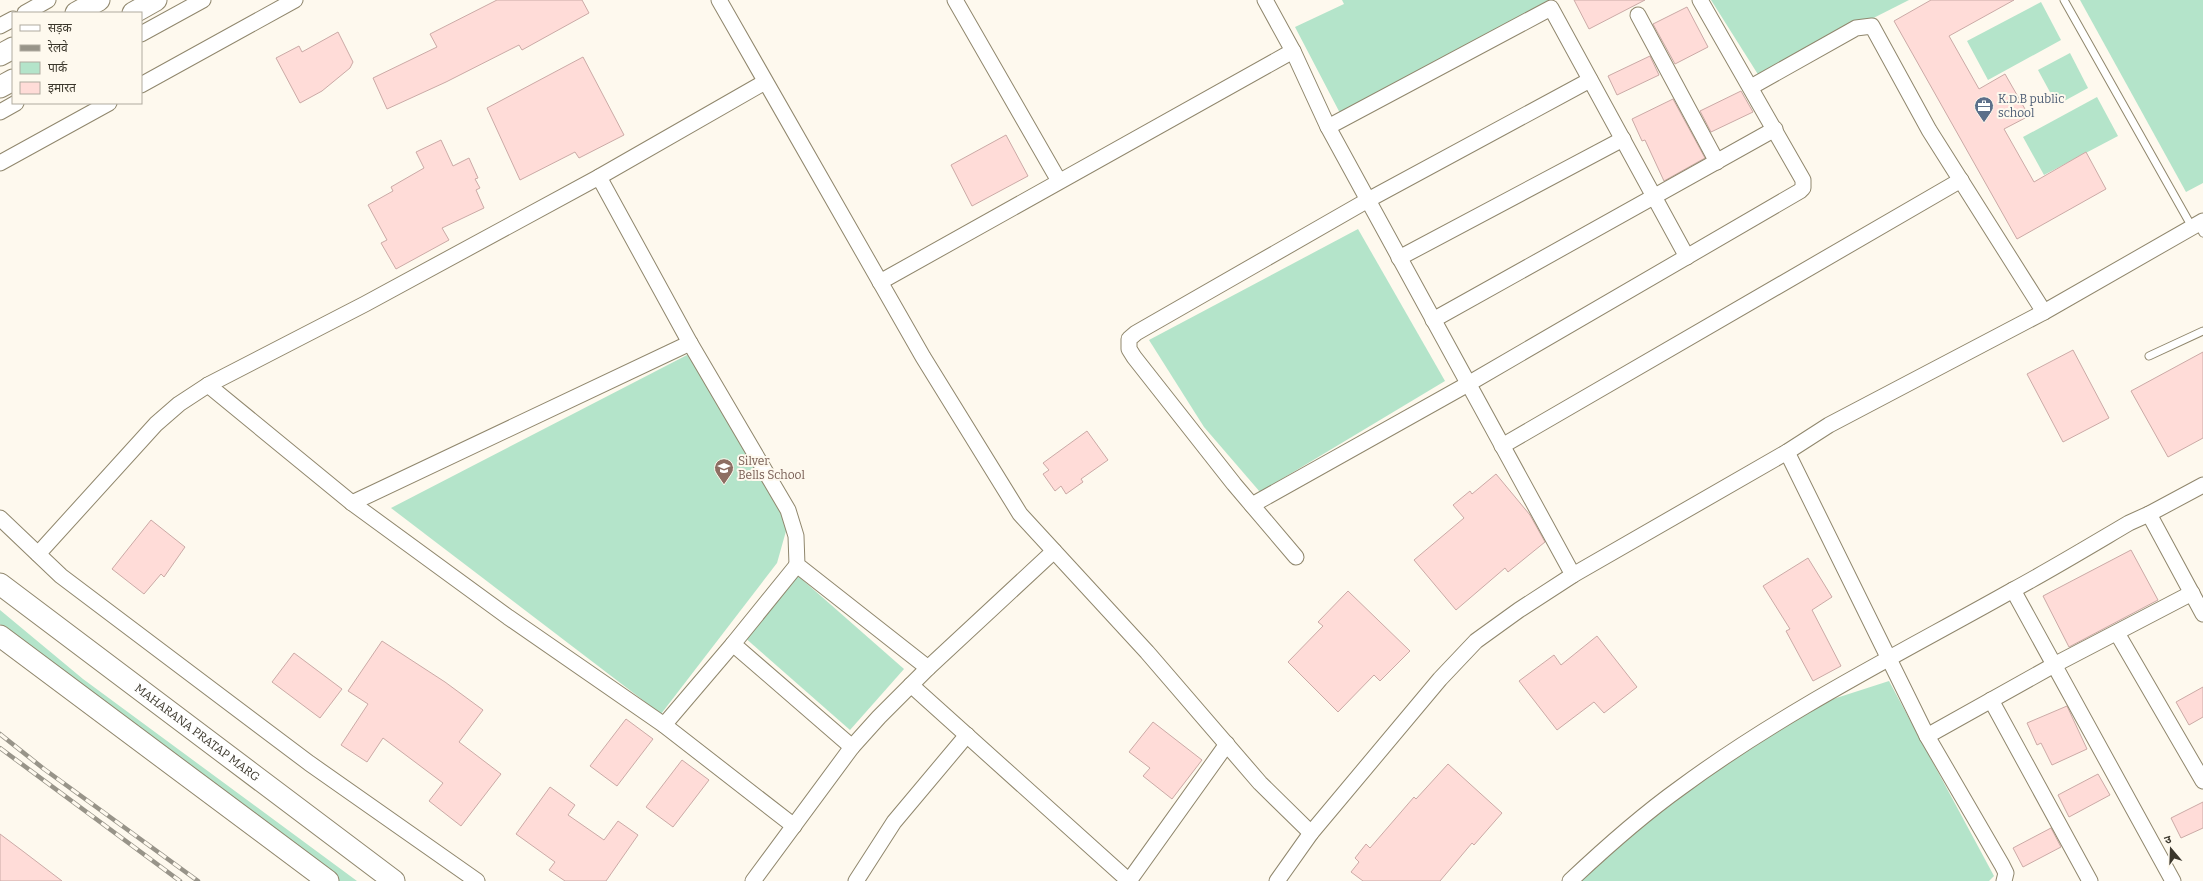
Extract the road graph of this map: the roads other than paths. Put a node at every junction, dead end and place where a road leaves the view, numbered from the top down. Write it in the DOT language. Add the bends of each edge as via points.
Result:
graph roads {
  1 [pos="48,0"];
  2 [pos="99,0"];
  3 [pos="156,0"];
  4 [pos="203,0"];
  5 [pos="295,0"];
  6 [pos="719,0"];
  7 [pos="955,0"];
  8 [pos="1265,0"];
  9 [pos="1700,0"];
  10 [pos="2064,0"];
  11 [pos="27,12"];
  12 [pos="78,12"];
  13 [pos="135,12"];
  14 [pos="1638,15"];
  15 [pos="12,20"];
  16 [pos="0,26"];
  17 [pos="142,33"];
  18 [pos="12,49"];
  19 [pos="1293,52"];
  20 [pos="0,55"];
  21 [pos="1590,80"];
  22 [pos="12,81"];
  23 [pos="765,82"];
  24 [pos="142,84"];
  25 [pos="0,87"];
  26 [pos="1751,87"];
  27 [pos="14,104"];
  28 [pos="107,104"];
  29 [pos="0,112"];
  30 [pos="1328,127"];
  31 [pos="1775,129"];
  32 [pos="1623,139"];
  33 [pos="1717,162"];
  34 [pos="0,163"];
  35 [pos="599,177"];
  36 [pos="1961,180"];
  37 [pos="1059,181"];
  38 [pos="1655,198"];
  39 [pos="1368,200"];
  40 [pos="2199,226"];
  41 [pos="1687,257"];
  42 [pos="1399,258"];
  43 [pos="880,282"];
  44 [pos="2044,312"];
  45 [pos="1433,320"];
  46 [pos="2203,331"];
  47 [pos="690,343"];
  48 [pos="2149,356"];
  49 [pos="1468,384"];
  50 [pos="208,385"];
  51 [pos="1502,446"];
  52 [pos="1787,452"];
  53 [pos="2203,485"];
  54 [pos="352,503"];
  55 [pos="1252,505"];
  56 [pos="2149,514"];
  57 [pos="0,518"];
  58 [pos="1054,551"];
  59 [pos="38,554"];
  60 [pos="1296,557"];
  61 [pos="797,565"];
  62 [pos="1573,575"];
  63 [pos="0,584"];
  64 [pos="2013,590"];
  65 [pos="2192,593"];
  66 [pos="2203,614"];
  67 [pos="2116,632"];
  68 [pos="0,636"];
  69 [pos="733,644"];
  70 [pos="1889,658"];
  71 [pos="2054,665"];
  72 [pos="928,668"];
  73 [pos="911,685"];
  74 [pos="1991,700"];
  75 [pos="664,725"];
  76 [pos="967,735"];
  77 [pos="1927,736"];
  78 [pos="1227,744"];
  79 [pos="852,747"];
  80 [pos="2203,781"];
  81 [pos="794,826"];
  82 [pos="1311,833"];
  83 [pos="328,881"];
  84 [pos="394,881"];
  85 [pos="477,881"];
  86 [pos="753,881"];
  87 [pos="856,881"];
  88 [pos="1129,881"];
  89 [pos="1277,881"];
  90 [pos="1570,881"];
  91 [pos="2004,881"];
  92 [pos="2090,881"];
  93 [pos="2173,881"];
  1 -- 11 [label="street"];
  2 -- 12 [label="main road"];
  3 -- 13 [label="main road"];
  4 -- 17 [label="street"];
  5 -- 24 [label="street"];
  6 -- 23 [label="street"];
  7 -- 37 [label="street"];
  8 -- 19 [label="street"];
  9 -- 26 [label="street"];
  10 -- 40 [label="lane"];
  14 -- 33 [label="street"];
  15 -- 16 [label="street"];
  18 -- 20 [label="main road"];
  19 -- 30 [label="street"];
  19 -- 37 [label="street"];
  21 -- 30 [label="street" via="1551,8"];
  21 -- 32 [label="street"];
  21 -- 39 [label="street"];
  22 -- 25 [label="main road"];
  23 -- 35 [label="street"];
  23 -- 43 [label="street"];
  26 -- 31 [label="street"];
  26 -- 36 [label="street" via="1856,28 1872,26 1929,130"];
  27 -- 29 [label="street"];
  28 -- 34 [label="street"];
  30 -- 39 [label="street"];
  31 -- 33 [label="street"];
  31 -- 41 [label="street" via="1803,180 1802,188"];
  32 -- 38 [label="street"];
  32 -- 42 [label="street"];
  33 -- 38 [label="street"];
  35 -- 47 [label="street"];
  35 -- 50 [label="street" via="365,304"];
  36 -- 44 [label="street"];
  36 -- 51 [label="street"];
  37 -- 43 [label="street"];
  38 -- 41 [label="street"];
  38 -- 45 [label="street"];
  39 -- 42 [label="street"];
  39 -- 55 [label="street" via="1136,332 1129,339 1134,357"];
  40 -- 44 [label="street"];
  41 -- 49 [label="street"];
  42 -- 45 [label="street"];
  43 -- 58 [label="street" via="1020,514"];
  44 -- 52 [label="street" via="1829,425"];
  45 -- 49 [label="street"];
  46 -- 48 [label="lane"];
  47 -- 54 [label="street"];
  47 -- 61 [label="street" via="788,510 796,536"];
  49 -- 51 [label="street"];
  49 -- 55 [label="street"];
  50 -- 54 [label="street"];
  50 -- 59 [label="street" via="179,404 156,424"];
  51 -- 62 [label="street"];
  52 -- 62 [label="street"];
  52 -- 70 [label="street"];
  53 -- 56 [label="street"];
  54 -- 75 [label="street" via="508,617"];
  55 -- 60 [label="street"];
  56 -- 64 [label="street"];
  56 -- 65 [label="street"];
  57 -- 59 [label="street"];
  58 -- 72 [label="street"];
  58 -- 78 [label="street"];
  59 -- 85 [label="street" via="61,576 309,763"];
  61 -- 69 [label="street"];
  61 -- 72 [label="street"];
  62 -- 82 [label="street" via="1476,641 1440,679"];
  63 -- 84 [label="main road, MAHARANA PRATAP MARG"];
  64 -- 70 [label="street"];
  64 -- 71 [label="street"];
  65 -- 66 [label="street"];
  65 -- 67 [label="street"];
  67 -- 71 [label="street"];
  67 -- 80 [label="street"];
  68 -- 83 [label="main road"];
  69 -- 75 [label="street"];
  69 -- 79 [label="street"];
  70 -- 77 [label="street"];
  70 -- 90 [label="street" via="1751,740 1681,787 1602,850"];
  71 -- 74 [label="street"];
  71 -- 93 [label="street"];
  72 -- 73 [label="street"];
  73 -- 76 [label="street"];
  73 -- 79 [label="street"];
  74 -- 77 [label="street"];
  74 -- 92 [label="street"];
  75 -- 81 [label="street"];
  76 -- 87 [label="street" via="894,822"];
  76 -- 88 [label="street"];
  77 -- 91 [label="street" via="2002,865 2006,873"];
  78 -- 82 [label="street" via="1260,783"];
  78 -- 88 [label="street"];
  79 -- 81 [label="street"];
  81 -- 86 [label="street"];
  82 -- 89 [label="street"];
}
